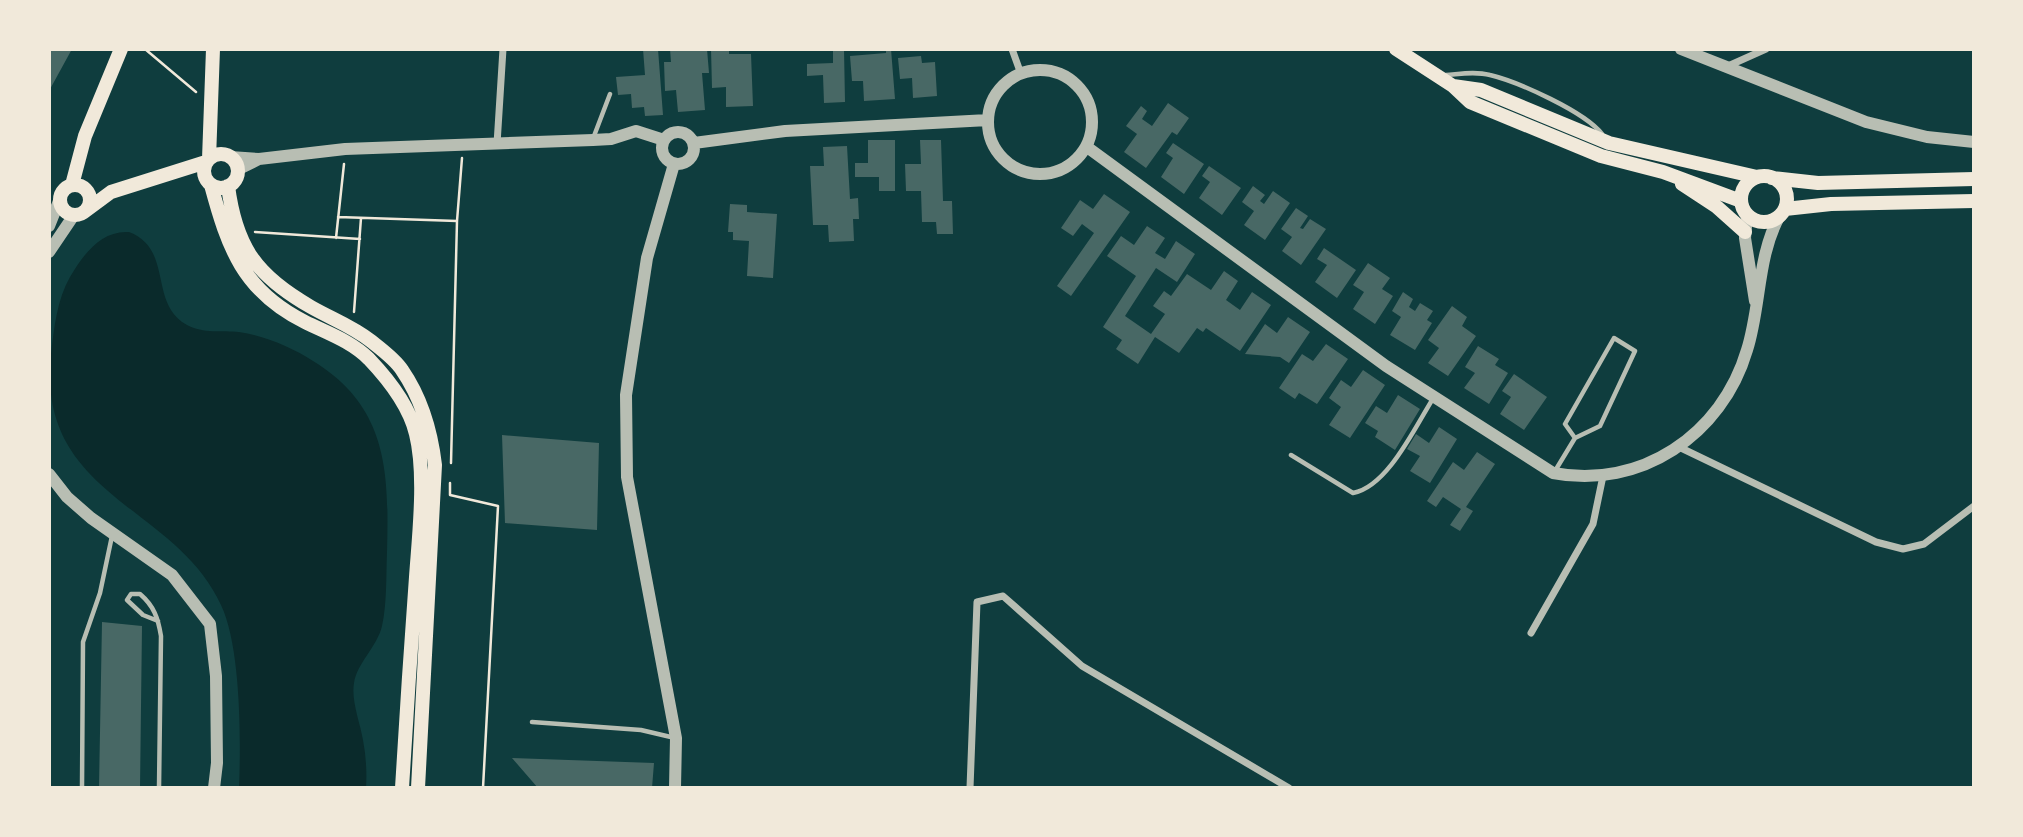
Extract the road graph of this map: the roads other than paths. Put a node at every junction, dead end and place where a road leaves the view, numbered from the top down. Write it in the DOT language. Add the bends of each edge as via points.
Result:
graph roads {
  1 [pos="121,49"];
  2 [pos="213,49"];
  3 [pos="503,49"];
  4 [pos="1012,49"];
  5 [pos="1396,49"];
  6 [pos="1681,49"];
  7 [pos="1766,49"];
  8 [pos="1727,67"];
  9 [pos="1021,74"];
  10 [pos="1433,76"];
  11 [pos="1453,86"];
  12 [pos="610,94"];
  13 [pos="988,120"];
  14 [pos="593,140"];
  15 [pos="664,140"];
  16 [pos="694,143"];
  17 [pos="1609,143"];
  18 [pos="1971,143"];
  19 [pos="497,144"];
  20 [pos="1087,147"];
  21 [pos="674,164"];
  22 [pos="217,166"];
  23 [pos="1663,172"];
  24 [pos="1765,177"];
  25 [pos="1974,179"];
  26 [pos="72,185"];
  27 [pos="88,192"];
  28 [pos="111,192"];
  29 [pos="61,196"];
  30 [pos="1974,201"];
  31 [pos="1744,208"];
  32 [pos="1783,212"];
  33 [pos="79,214"];
  34 [pos="49,226"];
  35 [pos="1745,232"];
  36 [pos="49,252"];
  37 [pos="1756,308"];
  38 [pos="1434,396"];
  39 [pos="1574,438"];
  40 [pos="1681,448"];
  41 [pos="1291,455"];
  42 [pos="1553,473"];
  43 [pos="49,474"];
  44 [pos="1603,476"];
  45 [pos="1974,506"];
  46 [pos="112,535"];
  47 [pos="158,621"];
  48 [pos="1531,633"];
  49 [pos="532,722"];
  50 [pos="676,738"];
  51 [pos="82,788"];
  52 [pos="159,788"];
  53 [pos="214,788"];
  54 [pos="402,788"];
  55 [pos="418,788"];
  56 [pos="675,788"];
  57 [pos="970,788"];
  58 [pos="1289,788"];
  1 -- 26 [label="main road" via="85,136"];
  2 -- 22 [label="main road" via="210,105"];
  3 -- 19 [label="street"];
  4 -- 9 [label="street"];
  5 -- 10 [label="main road"];
  6 -- 8 [label="street"];
  7 -- 8 [label="street"];
  8 -- 18 [label="street" via="1866,122"];
  9 -- 13 [label="street" via="999,90"];
  9 -- 20 [label="street" via="1052,71 1079,88 1093,116"];
  10 -- 11 [label="main road"];
  10 -- 17 [label="lane" via="1492,75 1578,113"];
  11 -- 17 [label="main road" via="1481,90"];
  11 -- 23 [label="main road" via="1470,103 1553,137 1601,156"];
  12 -- 14 [label="lane"];
  13 -- 16 [label="street" via="785,131"];
  13 -- 20 [label="street" via="1002,157 1030,174 1063,170"];
  14 -- 15 [label="street" via="636,131"];
  14 -- 19 [label="street"];
  15 -- 16 [label="street" via="671,133 682,132"];
  15 -- 21 [label="street" via="663,154"];
  16 -- 21 [label="street" via="692,157"];
  17 -- 24 [label="main road"];
  19 -- 22 [label="street" via="345,149"];
  20 -- 38 [label="street" via="1386,366"];
  21 -- 50 [label="street" via="648,258 626,395 627,477"];
  22 -- 28 [label="main road" via="170,172"];
  22 -- 54 [label="main road" via="223,230 236,263 283,312 341,338 366,356 406,406 417,436 421,509"];
  22 -- 55 [label="main road" via="228,186 237,231 261,269 313,308 353,326 401,368 420,401 431,434 435,465"];
  23 -- 31 [label="main road"];
  23 -- 35 [label="main road" via="1717,207"];
  24 -- 25 [label="main road" via="1818,183"];
  24 -- 31 [label="main road" via="1745,186"];
  24 -- 32 [label="main road" via="1784,187 1787,202"];
  26 -- 27 [label="main road"];
  26 -- 29 [label="main road"];
  27 -- 28 [label="main road"];
  27 -- 33 [label="main road" via="90,205"];
  28 -- 33 [label="main road"];
  29 -- 33 [label="main road" via="63,209"];
  29 -- 34 [label="street"];
  30 -- 32 [label="main road" via="1831,204"];
  31 -- 32 [label="main road" via="1760,222"];
  31 -- 35 [label="street"];
  32 -- 37 [label="street" via="1769,236"];
  33 -- 36 [label="street"];
  35 -- 37 [label="street"];
  37 -- 40 [label="street" via="1738,375 1716,412"];
  38 -- 41 [label="lane" via="1387,470 1363,491 1353,493"];
  38 -- 42 [label="street"];
  39 -- 39 [label="lane" via="1565,424 1614,338 1635,351 1600,426"];
  39 -- 42 [label="lane"];
  40 -- 44 [label="street"];
  40 -- 45 [label="street" via="1876,542 1903,549 1924,544"];
  42 -- 44 [label="street"];
  43 -- 46 [label="street" via="66,497"];
  44 -- 48 [label="street" via="1593,523"];
  46 -- 51 [label="lane" via="100,593 83,642"];
  46 -- 53 [label="street" via="173,576 210,624 216,676 218,763"];
  47 -- 47 [label="lane" via="150,603 140,594 131,594 127,600 133,608"];
  47 -- 52 [label="lane"];
  49 -- 50 [label="lane" via="642,730"];
  50 -- 56 [label="street"];
  57 -- 58 [label="street" via="977,602 1003,596 1082,666"];
}
